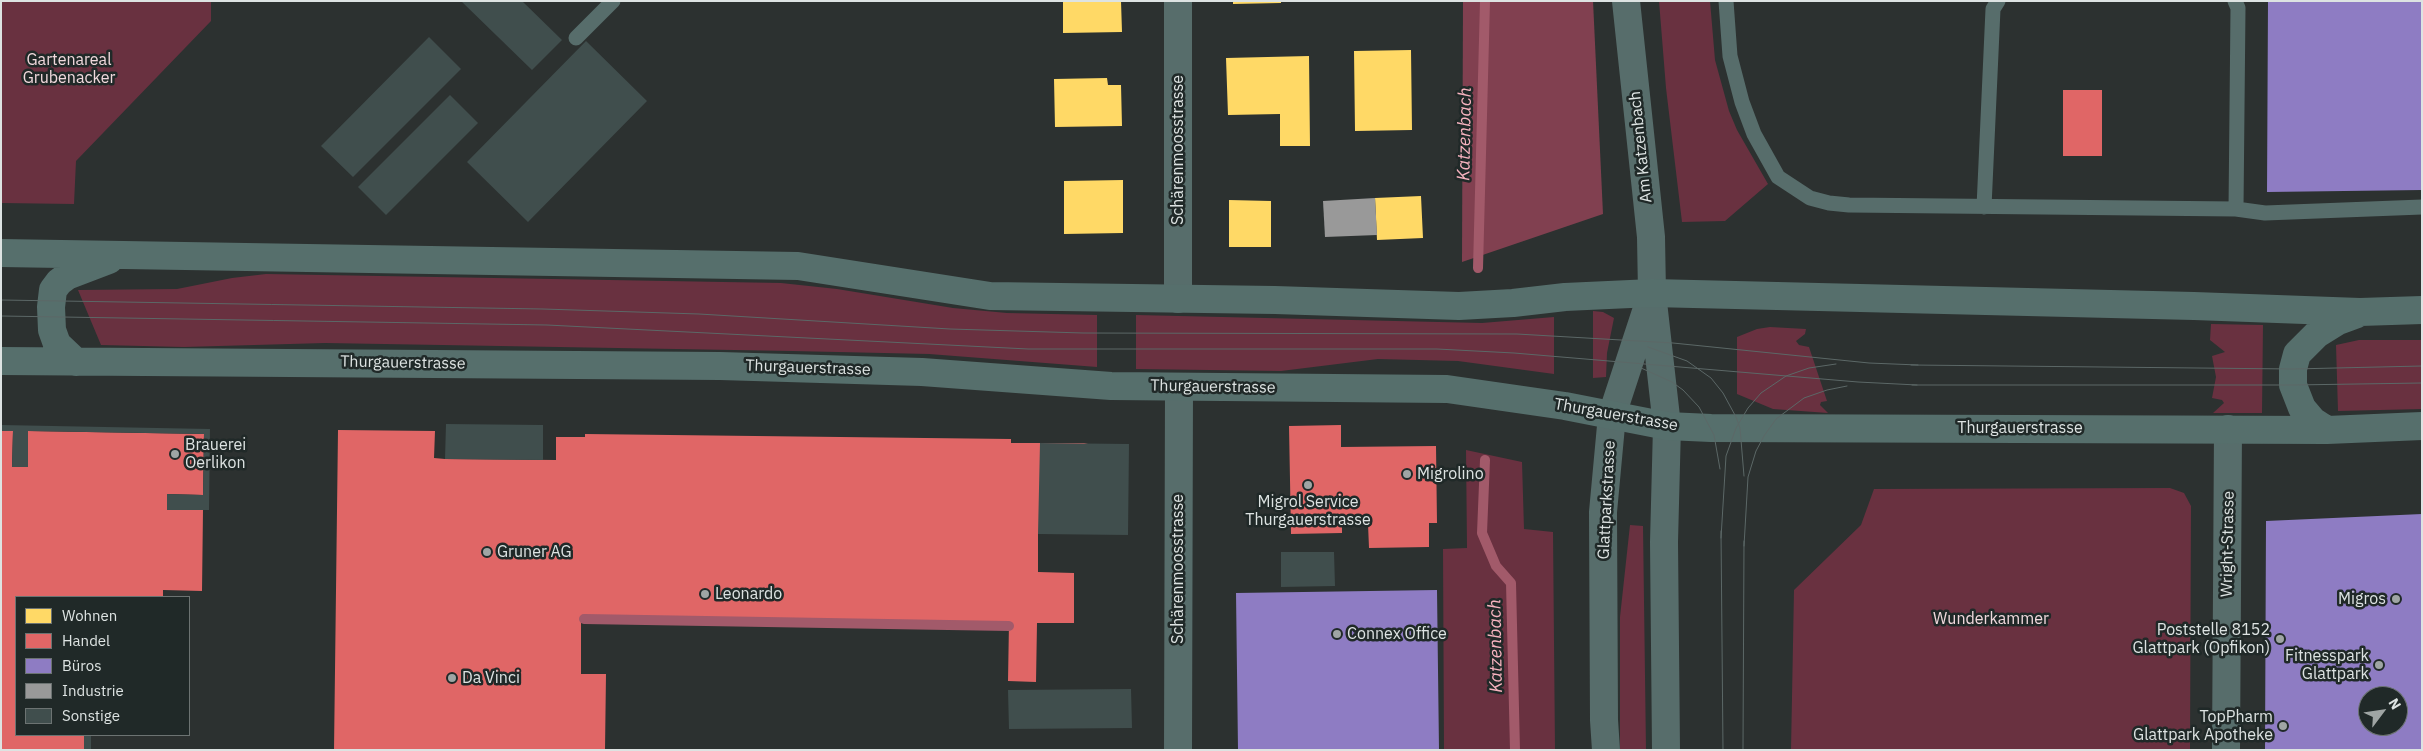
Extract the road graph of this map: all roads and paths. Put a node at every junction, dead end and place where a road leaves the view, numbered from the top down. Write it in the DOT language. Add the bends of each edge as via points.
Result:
graph roads {
  1 [pos="613,1"];
  2 [pos="1178,1"];
  3 [pos="1626,1"];
  4 [pos="1726,1"];
  5 [pos="1998,1"];
  6 [pos="2235,1"];
  7 [pos="576,38"];
  8 [pos="1984,207"];
  9 [pos="2422,207"];
  10 [pos="2236,209"];
  11 [pos="1,253"];
  12 [pos="122,255"];
  13 [pos="1652,294"];
  14 [pos="1178,299"];
  15 [pos="2422,310"];
  16 [pos="2360,312"];
  17 [pos="1,361"];
  18 [pos="76,362"];
  19 [pos="1179,388"];
  20 [pos="1612,415"];
  21 [pos="1668,426"];
  22 [pos="2422,426"];
  23 [pos="2228,429"];
  24 [pos="2327,430"];
  25 [pos="1178,750"];
  26 [pos="1606,750"];
  27 [pos="1666,750"];
  28 [pos="2226,750"];
  1 -- 7 [label="lane"];
  2 -- 14 [label="street, Schärenmoosstrasse"];
  3 -- 13 [label="street, Am Katzenbach" via="1651,237"];
  4 -- 8 [label="lane" via="1730,56 1742,102 1754,134 1778,176 1810,198 1829,203"];
  5 -- 8 [label="lane" via="1993,9"];
  6 -- 10 [label="lane" via="2238,8"];
  8 -- 10 [label="lane"];
  9 -- 10 [label="lane" via="2265,214"];
  11 -- 12 [label="main road"];
  12 -- 14 [label="main road" via="798,266 990,296"];
  12 -- 18 [label="main road" via="67,276 54,290 52,330 57,344"];
  13 -- 14 [label="main road" via="1459,306"];
  13 -- 16 [label="main road"];
  13 -- 20 [label="street, Glattparkstrasse"];
  13 -- 21 [label="street"];
  15 -- 16 [label="main road"];
  16 -- 24 [label="main road" via="2317,334 2297,354 2292,376 2296,397 2314,421"];
  17 -- 18 [label="main road, Thurgauerstrasse"];
  18 -- 19 [label="main road, Thurgauerstrasse" via="720,366 922,372"];
  19 -- 20 [label="main road, Thurgauerstrasse" via="1447,389"];
  19 -- 25 [label="street, Schärenmoosstrasse"];
  20 -- 21 [label="main road, Thurgauerstrasse"];
  20 -- 26 [label="street, Glattparkstrasse" via="1603,512"];
  21 -- 23 [label="main road, Thurgauerstrasse"];
  21 -- 27 [label="street" via="1664,532"];
  22 -- 24 [label="main road, Thurgauerstrasse"];
  23 -- 24 [label="main road, Thurgauerstrasse"];
  23 -- 28 [label="street, Wright-Strasse"];
}
